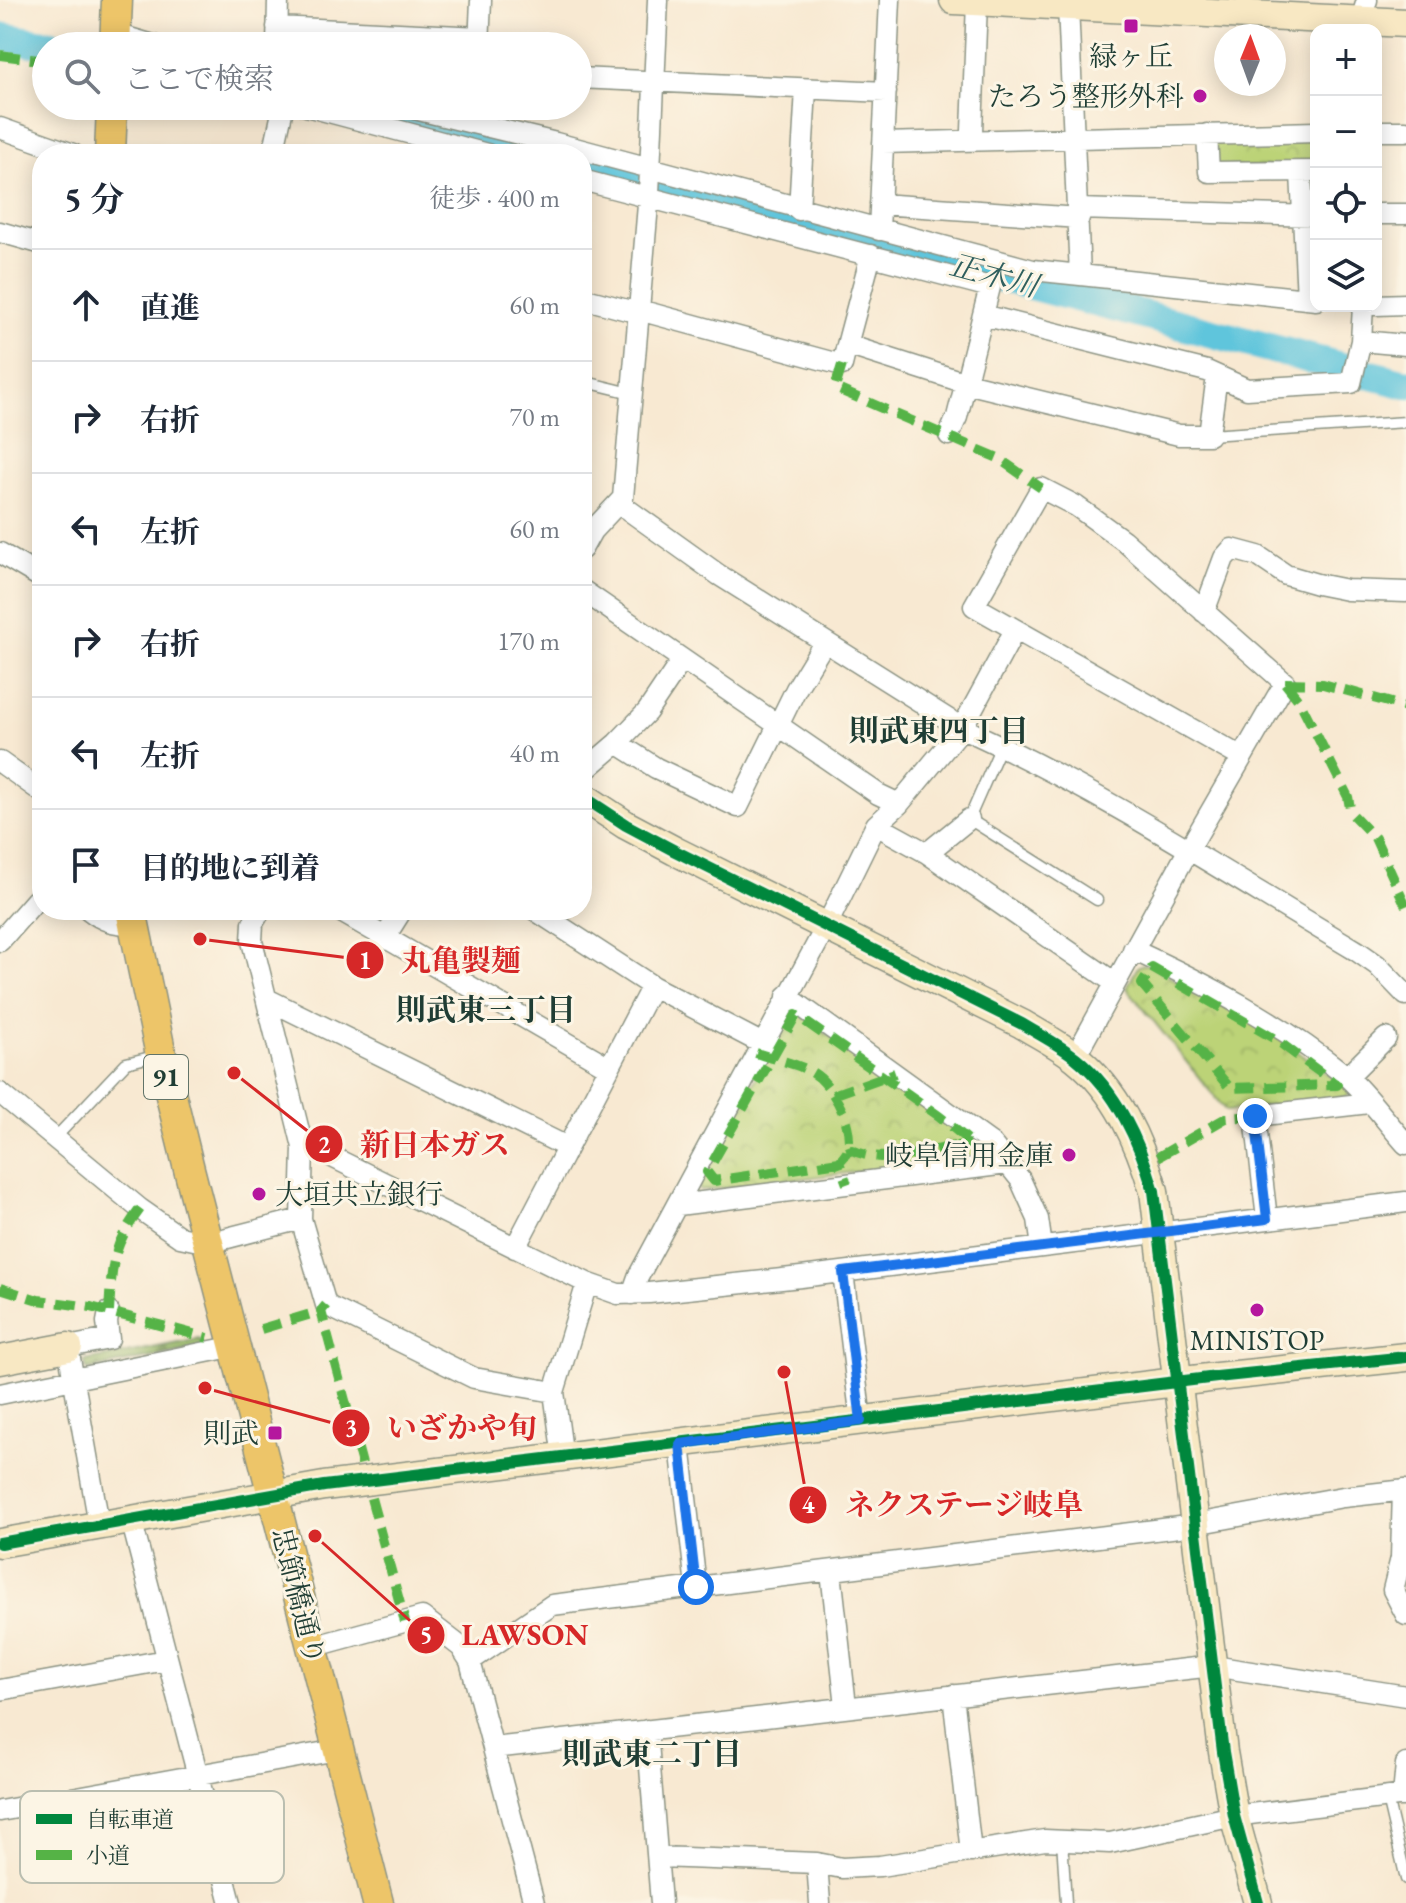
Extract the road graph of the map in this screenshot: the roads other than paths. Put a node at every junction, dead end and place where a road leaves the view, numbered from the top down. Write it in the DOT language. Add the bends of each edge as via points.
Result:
graph roads {
  1 [pos="117,0"];
  2 [pos="278,0"];
  3 [pos="481,0"];
  4 [pos="658,0"];
  5 [pos="890,0"];
  6 [pos="976,1"];
  7 [pos="1123,4"];
  8 [pos="1068,6"];
  9 [pos="1364,10"];
  10 [pos="1406,23"];
  11 [pos="115,32"];
  12 [pos="277,32"];
  13 [pos="480,32"];
  14 [pos="592,79"];
  15 [pos="654,82"];
  16 [pos="806,89"];
  17 [pos="886,92"];
  18 [pos="111,120"];
  19 [pos="279,120"];
  20 [pos="355,120"];
  21 [pos="488,120"];
  22 [pos="0,128"];
  23 [pos="972,131"];
  24 [pos="1382,131"];
  25 [pos="1406,131"];
  26 [pos="1310,132"];
  27 [pos="1073,133"];
  28 [pos="1207,134"];
  29 [pos="883,136"];
  30 [pos="45,144"];
  31 [pos="110,144"];
  32 [pos="275,144"];
  33 [pos="438,144"];
  34 [pos="558,144"];
  35 [pos="592,159"];
  36 [pos="1308,172"];
  37 [pos="592,181"];
  38 [pos="649,184"];
  39 [pos="880,204"];
  40 [pos="799,210"];
  41 [pos="1078,214"];
  42 [pos="1382,214"];
  43 [pos="1406,214"];
  44 [pos="1310,216"];
  45 [pos="879,230"];
  46 [pos="0,232"];
  47 [pos="32,241"];
  48 [pos="871,255"];
  49 [pos="989,273"];
  50 [pos="1080,275"];
  51 [pos="1310,300"];
  52 [pos="592,301"];
  53 [pos="1406,304"];
  54 [pos="1382,305"];
  55 [pos="639,310"];
  56 [pos="1363,312"];
  57 [pos="983,315"];
  58 [pos="1361,341"];
  59 [pos="847,345"];
  60 [pos="1406,345"];
  61 [pos="1217,376"];
  62 [pos="592,383"];
  63 [pos="966,383"];
  64 [pos="631,393"];
  65 [pos="1406,422"];
  66 [pos="949,435"];
  67 [pos="1209,435"];
  68 [pos="620,504"];
  69 [pos="592,528"];
  70 [pos="0,553"];
  71 [pos="32,572"];
  72 [pos="1406,592"];
  73 [pos="592,597"];
  74 [pos="1204,612"];
  75 [pos="1015,630"];
  76 [pos="824,643"];
  77 [pos="682,660"];
  78 [pos="780,725"];
  79 [pos="962,728"];
  80 [pos="617,743"];
  81 [pos="1001,746"];
  82 [pos="1241,757"];
  83 [pos="0,762"];
  84 [pos="592,764"];
  85 [pos="32,785"];
  86 [pos="592,803"];
  87 [pos="899,804"];
  88 [pos="969,819"];
  89 [pos="876,825"];
  90 [pos="1189,849"];
  91 [pos="927,853"];
  92 [pos="1097,900"];
  93 [pos="32,904"];
  94 [pos="102,920"];
  95 [pos="124,920"];
  96 [pos="133,920"];
  97 [pos="255,920"];
  98 [pos="355,920"];
  99 [pos="396,920"];
  100 [pos="550,920"];
  101 [pos="827,925"];
  102 [pos="385,937"];
  103 [pos="0,941"];
  104 [pos="1133,950"];
  105 [pos="1115,983"];
  106 [pos="652,986"];
  107 [pos="1406,995"];
  108 [pos="787,996"];
  109 [pos="267,999"];
  110 [pos="1386,1038"];
  111 [pos="761,1043"];
  112 [pos="161,1055"];
  113 [pos="1075,1057"];
  114 [pos="609,1067"];
  115 [pos="1347,1077"];
  116 [pos="0,1093"];
  117 [pos="1369,1103"];
  118 [pos="55,1138"];
  119 [pos="1404,1138"];
  120 [pos="303,1147"];
  121 [pos="567,1147"];
  122 [pos="1007,1164"];
  123 [pos="1406,1202"];
  124 [pos="678,1205"];
  125 [pos="301,1219"];
  126 [pos="1267,1219"];
  127 [pos="1160,1232"];
  128 [pos="208,1243"];
  129 [pos="1042,1247"];
  130 [pos="515,1248"];
  131 [pos="843,1272"];
  132 [pos="587,1283"];
  133 [pos="632,1294"];
  134 [pos="109,1312"];
  135 [pos="236,1346"];
  136 [pos="68,1347"];
  137 [pos="1405,1352"];
  138 [pos="0,1360"];
  139 [pos="74,1378"];
  140 [pos="1177,1382"];
  141 [pos="554,1392"];
  142 [pos="0,1394"];
  143 [pos="861,1421"];
  144 [pos="680,1444"];
  145 [pos="563,1458"];
  146 [pos="1404,1490"];
  147 [pos="274,1494"];
  148 [pos="131,1519"];
  149 [pos="99,1524"];
  150 [pos="1195,1524"];
  151 [pos="0,1543"];
  152 [pos="831,1572"];
  153 [pos="696,1587"];
  154 [pos="1406,1615"];
  155 [pos="312,1647"];
  156 [pos="166,1660"];
  157 [pos="470,1661"];
  158 [pos="1213,1666"];
  159 [pos="0,1690"];
  160 [pos="953,1695"];
  161 [pos="1406,1696"];
  162 [pos="846,1706"];
  163 [pos="647,1730"];
  164 [pos="493,1748"];
  165 [pos="337,1750"];
  166 [pos="1406,1764"];
  167 [pos="198,1775"];
  168 [pos="110,1791"];
  169 [pos="202,1791"];
  170 [pos="1398,1797"];
  171 [pos="20,1807"];
  172 [pos="0,1811"];
  173 [pos="1234,1816"];
  174 [pos="1062,1839"];
  175 [pos="971,1852"];
  176 [pos="658,1857"];
  177 [pos="817,1863"];
  178 [pos="1406,1879"];
  179 [pos="226,1883"];
  180 [pos="231,1903"];
  181 [pos="378,1903"];
  182 [pos="534,1903"];
  183 [pos="661,1903"];
  184 [pos="820,1903"];
  185 [pos="1066,1903"];
  186 [pos="1258,1903"];
  1 -- 11 [label="main road"];
  2 -- 12 [label="street"];
  3 -- 13 [label="street"];
  4 -- 15 [label="street"];
  5 -- 17 [label="street"];
  6 -- 8 [label="street"];
  6 -- 23 [label="street"];
  7 -- 8 [label="street"];
  7 -- 9 [label="street"];
  8 -- 27 [label="street"];
  9 -- 10 [label="street"];
  14 -- 15 [label="street"];
  15 -- 16 [label="street"];
  15 -- 38 [label="street"];
  16 -- 17 [label="street"];
  16 -- 40 [label="street"];
  17 -- 29 [label="street"];
  18 -- 31 [label="main road"];
  19 -- 32 [label="street"];
  20 -- 33 [label="street"];
  21 -- 34 [label="street"];
  22 -- 30 [label="street"];
  23 -- 27 [label="street"];
  23 -- 29 [label="street"];
  24 -- 25 [label="street"];
  26 -- 28 [label="street"];
  27 -- 28 [label="street"];
  27 -- 29 [label="street"];
  27 -- 41 [label="street"];
  28 -- 36 [label="street" via="1209,172"];
  29 -- 39 [label="street"];
  35 -- 38 [label="street"];
  36 -- 44 [label="street"];
  37 -- 38 [label="street"];
  38 -- 40 [label="street"];
  38 -- 48 [label="street"];
  38 -- 55 [label="street"];
  39 -- 41 [label="street"];
  39 -- 45 [label="street"];
  40 -- 45 [label="street"];
  41 -- 44 [label="street"];
  41 -- 50 [label="street"];
  42 -- 43 [label="street"];
  45 -- 49 [label="street"];
  46 -- 47 [label="street"];
  48 -- 49 [label="street"];
  48 -- 59 [label="street"];
  49 -- 50 [label="street"];
  49 -- 57 [label="street"];
  50 -- 51 [label="street"];
  52 -- 55 [label="street"];
  53 -- 54 [label="street"];
  55 -- 59 [label="street" via="842,365"];
  55 -- 64 [label="street"];
  56 -- 58 [label="street"];
  57 -- 61 [label="street"];
  57 -- 63 [label="street"];
  58 -- 60 [label="street"];
  58 -- 61 [label="street" via="1351,383 1247,389"];
  59 -- 63 [label="street"];
  61 -- 67 [label="street"];
  62 -- 64 [label="lane"];
  63 -- 66 [label="street"];
  63 -- 67 [label="street" via="1179,435"];
  64 -- 68 [label="street"];
  65 -- 67 [label="lane"];
  68 -- 69 [label="street"];
  68 -- 76 [label="street"];
  70 -- 71 [label="street"];
  72 -- 74 [label="street" via="1317,584 1232,549"];
  73 -- 77 [label="street"];
  74 -- 75 [label="street" via="1111,531 1041,488 974,606"];
  74 -- 82 [label="street" via="1285,683"];
  75 -- 79 [label="street"];
  75 -- 82 [label="street"];
  76 -- 78 [label="street"];
  76 -- 79 [label="street"];
  77 -- 78 [label="street"];
  77 -- 80 [label="street" via="647,712"];
  78 -- 80 [label="street" via="738,807"];
  78 -- 87 [label="street"];
  79 -- 81 [label="street"];
  79 -- 87 [label="street"];
  80 -- 84 [label="street"];
  81 -- 88 [label="lane"];
  81 -- 90 [label="street"];
  82 -- 90 [label="street"];
  83 -- 85 [label="street"];
  86 -- 101 [label="street" via="675,851"];
  87 -- 89 [label="street"];
  88 -- 91 [label="street"];
  88 -- 92 [label="lane"];
  89 -- 91 [label="street"];
  89 -- 101 [label="street"];
  90 -- 104 [label="street"];
  90 -- 107 [label="street" via="1357,951"];
  91 -- 105 [label="street"];
  93 -- 103 [label="street"];
  94 -- 95 [label="street"];
  96 -- 112 [label="main road, 91"];
  97 -- 109 [label="street" via="252,941"];
  98 -- 102 [label="street"];
  99 -- 102 [label="street"];
  100 -- 106 [label="street"];
  101 -- 108 [label="street"];
  101 -- 113 [label="street" via="1022,1024"];
  102 -- 114 [label="street"];
  104 -- 105 [label="street"];
  104 -- 115 [label="street" via="1278,1026"];
  105 -- 113 [label="street"];
  106 -- 111 [label="street"];
  106 -- 114 [label="street"];
  108 -- 111 [label="street"];
  108 -- 122 [label="street" via="991,1143"];
  109 -- 120 [label="street"];
  109 -- 121 [label="street"];
  110 -- 115 [label="street"];
  111 -- 124 [label="street"];
  112 -- 118 [label="lane" via="126,1063"];
  112 -- 128 [label="main road, 91"];
  113 -- 127 [label="street" via="1117,1104 1132,1131 1154,1191"];
  114 -- 121 [label="street"];
  115 -- 117 [label="street"];
  116 -- 118 [label="street"];
  117 -- 119 [label="street"];
  117 -- 126 [label="street" via="1255,1116"];
  118 -- 128 [label="street" via="180,1237"];
  120 -- 125 [label="street"];
  120 -- 130 [label="street"];
  121 -- 130 [label="street"];
  122 -- 124 [label="street"];
  122 -- 129 [label="street" via="1038,1219"];
  123 -- 126 [label="street"];
  124 -- 133 [label="street"];
  125 -- 128 [label="street"];
  125 -- 141 [label="street" via="326,1305 474,1378"];
  126 -- 127 [label="street"];
  127 -- 129 [label="street"];
  127 -- 140 [label="street"];
  128 -- 135 [label="main road, 忠節橋通り / 91"];
  129 -- 131 [label="street"];
  130 -- 132 [label="street"];
  131 -- 133 [label="street"];
  131 -- 143 [label="street"];
  132 -- 133 [label="street"];
  132 -- 141 [label="street"];
  134 -- 136 [label="street" via="109,1339"];
  135 -- 139 [label="street"];
  135 -- 147 [label="main road, 忠節橋通り / 91"];
  136 -- 138 [label="street"];
  136 -- 139 [label="street"];
  137 -- 140 [label="street"];
  139 -- 142 [label="street"];
  139 -- 149 [label="street"];
  140 -- 143 [label="street"];
  140 -- 150 [label="street"];
  141 -- 145 [label="street"];
  143 -- 144 [label="street"];
  144 -- 145 [label="street"];
  144 -- 153 [label="street"];
  145 -- 147 [label="street"];
  146 -- 150 [label="street"];
  146 -- 154 [label="street" via="1401,1558 1393,1590"];
  147 -- 148 [label="street"];
  147 -- 155 [label="main road, 忠節橋通り / 91"];
  148 -- 149 [label="street"];
  148 -- 156 [label="street"];
  149 -- 151 [label="street"];
  150 -- 152 [label="street"];
  150 -- 158 [label="street"];
  152 -- 153 [label="street"];
  152 -- 162 [label="street"];
  153 -- 157 [label="street" via="552,1605"];
  155 -- 157 [label="street" via="422,1617 461,1647"];
  155 -- 165 [label="main road, 忠節橋通り / 91"];
  156 -- 159 [label="street"];
  156 -- 167 [label="street"];
  157 -- 164 [label="street"];
  158 -- 160 [label="street"];
  158 -- 161 [label="street"];
  158 -- 173 [label="street"];
  160 -- 162 [label="street"];
  160 -- 175 [label="street"];
  162 -- 163 [label="street"];
  163 -- 164 [label="street"];
  163 -- 176 [label="street"];
  164 -- 182 [label="street"];
  165 -- 167 [label="street"];
  165 -- 181 [label="main road, 忠節橋通り / 91"];
  166 -- 170 [label="street"];
  167 -- 168 [label="street"];
  167 -- 169 [label="street"];
  170 -- 173 [label="street"];
  170 -- 178 [label="lane"];
  171 -- 172 [label="street"];
  173 -- 174 [label="street" via="1110,1843"];
  173 -- 186 [label="street"];
  174 -- 175 [label="street"];
  174 -- 185 [label="lane"];
  175 -- 177 [label="street" via="880,1866"];
  176 -- 177 [label="street"];
  176 -- 183 [label="street"];
  177 -- 184 [label="street"];
  179 -- 180 [label="street"];
}
